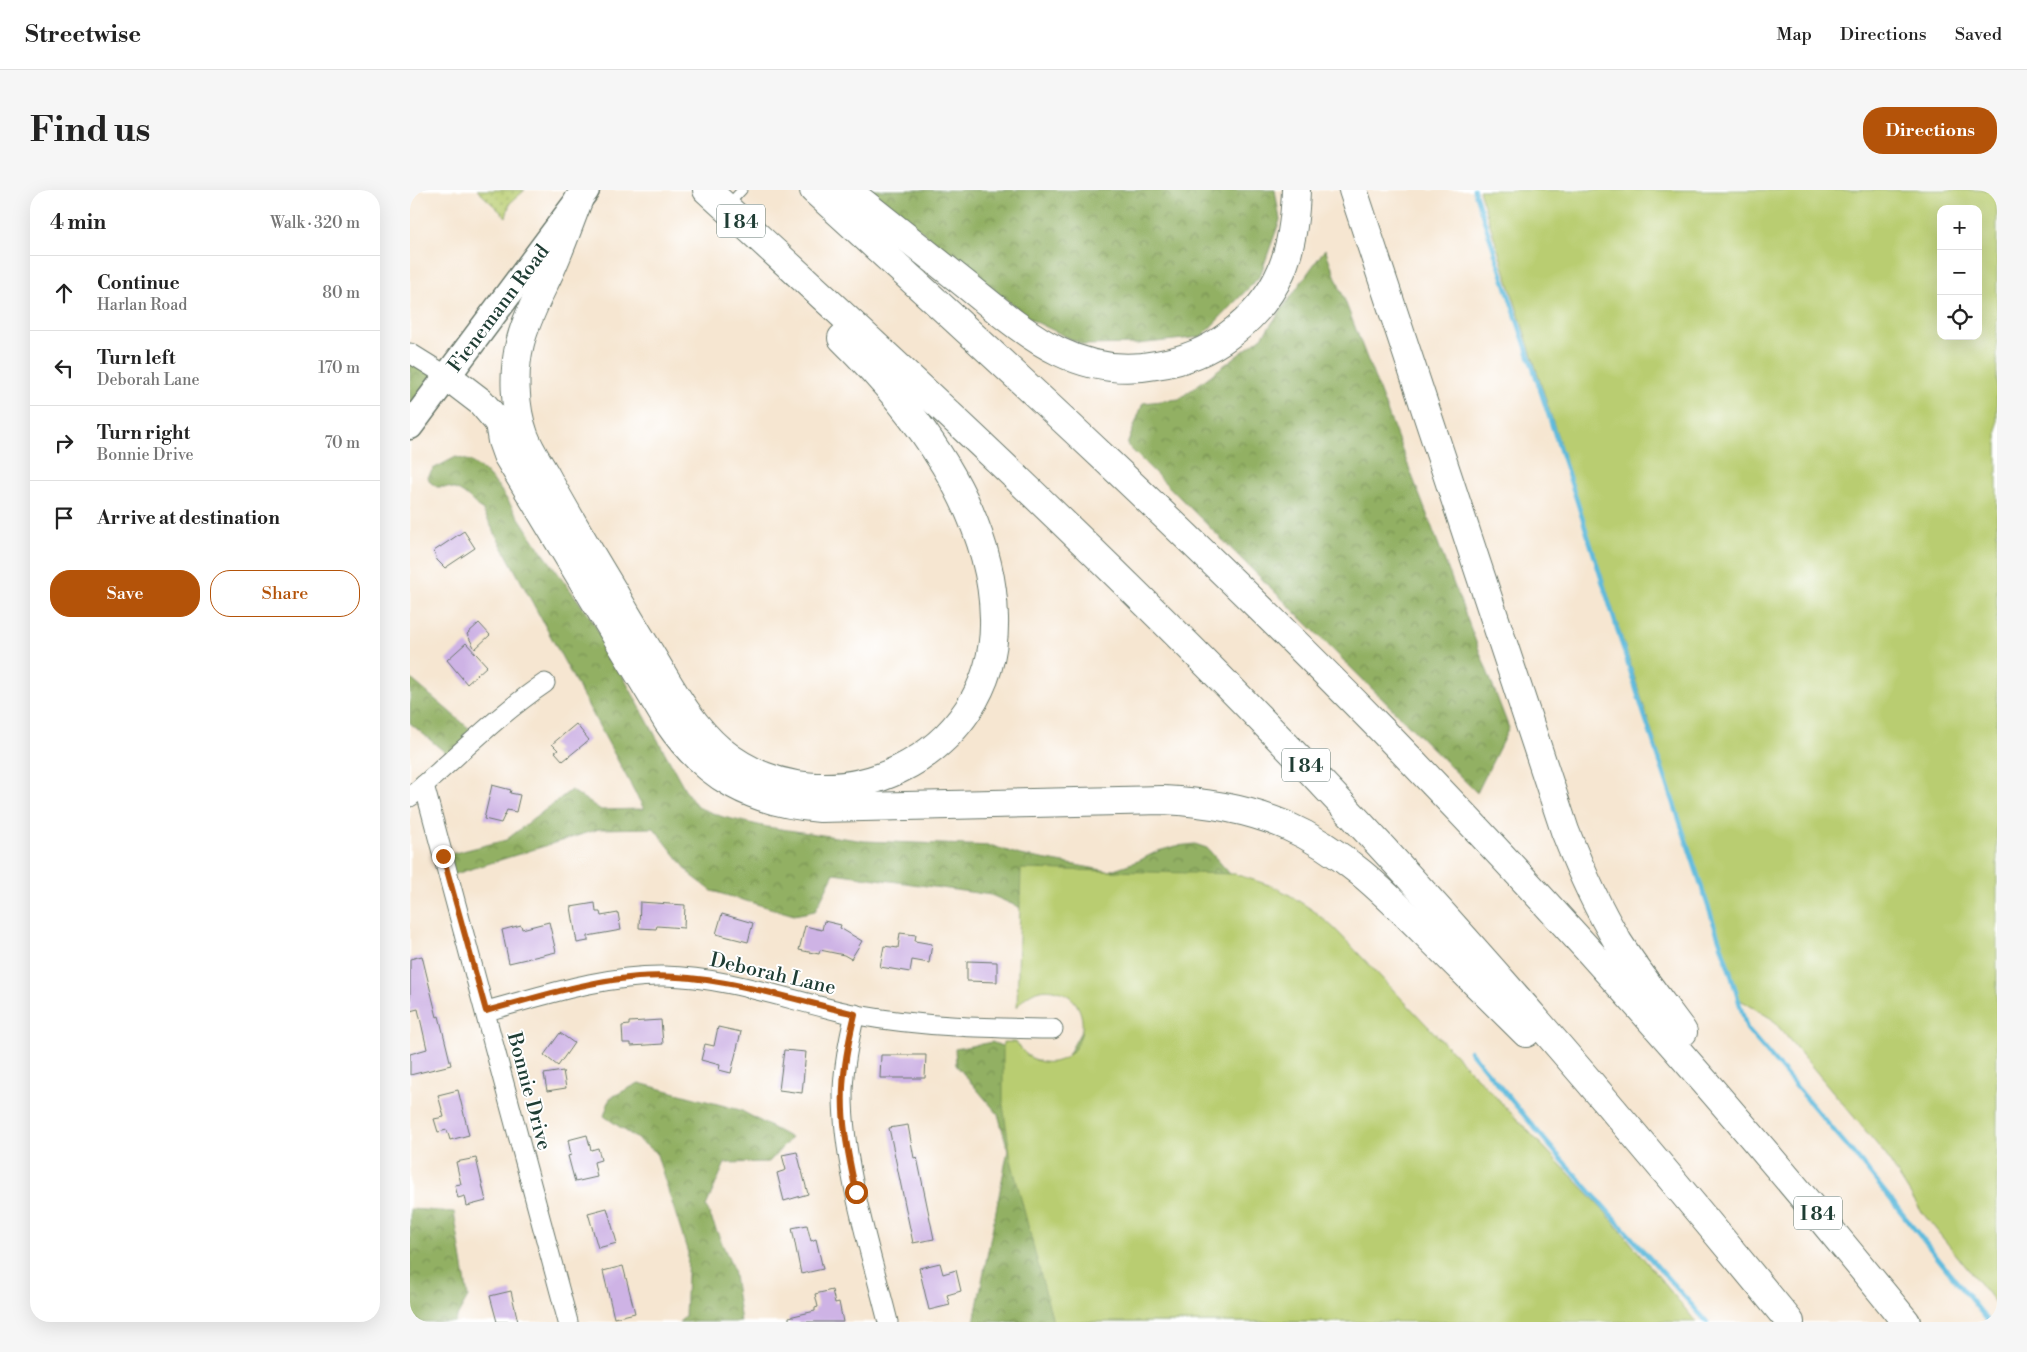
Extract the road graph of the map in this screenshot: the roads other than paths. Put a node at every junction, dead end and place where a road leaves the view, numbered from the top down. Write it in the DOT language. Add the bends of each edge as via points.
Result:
graph roads {
  1 [pos="814,190"];
  2 [pos="847,190"];
  3 [pos="1296,190"];
  4 [pos="1353,190"];
  5 [pos="582,195"];
  6 [pos="725,196"];
  7 [pos="775,252"];
  8 [pos="410,353"];
  9 [pos="447,376"];
  10 [pos="500,423"];
  11 [pos="410,426"];
  12 [pos="527,442"];
  13 [pos="545,683"];
  14 [pos="424,785"];
  15 [pos="410,797"];
  16 [pos="486,1011"];
  17 [pos="855,1014"];
  18 [pos="1054,1029"];
  19 [pos="1727,1106"];
  20 [pos="1617,1113"];
  21 [pos="568,1322"];
  22 [pos="888,1322"];
  23 [pos="1790,1322"];
  24 [pos="1906,1322"];
  1 -- 19 [label="highway, I 84" via="1102,457 1323,671 1506,861"];
  2 -- 3 [label="highway" via="1042,344 1083,362 1122,368 1152,366 1189,357 1224,340 1245,322 1273,287 1288,256"];
  4 -- 19 [label="highway" via="1572,849 1618,941 1698,1053"];
  5 -- 9 [label="main road, Fienemann Road"];
  5 -- 12 [label="highway" via="519,346 517,396 520,422"];
  6 -- 7 [label="highway, I 84"];
  7 -- 12 [label="highway" via="807,301 882,379 934,446 960,494 983,553 994,614 990,661 966,712 928,753 884,777 852,785 822,787 793,784 761,774 721,751 700,730 678,700"];
  7 -- 20 [label="highway, I 84" via="1035,494 1222,679 1418,887"];
  8 -- 9 [label="street"];
  9 -- 10 [label="highway" via="481,402"];
  9 -- 11 [label="main road, Fienemann Road"];
  10 -- 12 [label="highway"];
  10 -- 20 [label="highway" via="507,455 668,722 689,750 723,778 773,801 820,808 1163,800 1209,804 1272,820 1325,846 1372,881 1549,1055"];
  13 -- 14 [label="street" via="499,718"];
  14 -- 15 [label="street"];
  14 -- 16 [label="street, Bonnie Drive"];
  16 -- 17 [label="street, Deborah Lane" via="606,981 664,976 719,982"];
  16 -- 21 [label="street, Bonnie Drive"];
  17 -- 18 [label="street, Deborah Lane" via="957,1028"];
  17 -- 22 [label="street" via="846,1055 844,1123 848,1156"];
  19 -- 24 [label="highway, I 84"];
  20 -- 23 [label="highway, I 84"];
}
